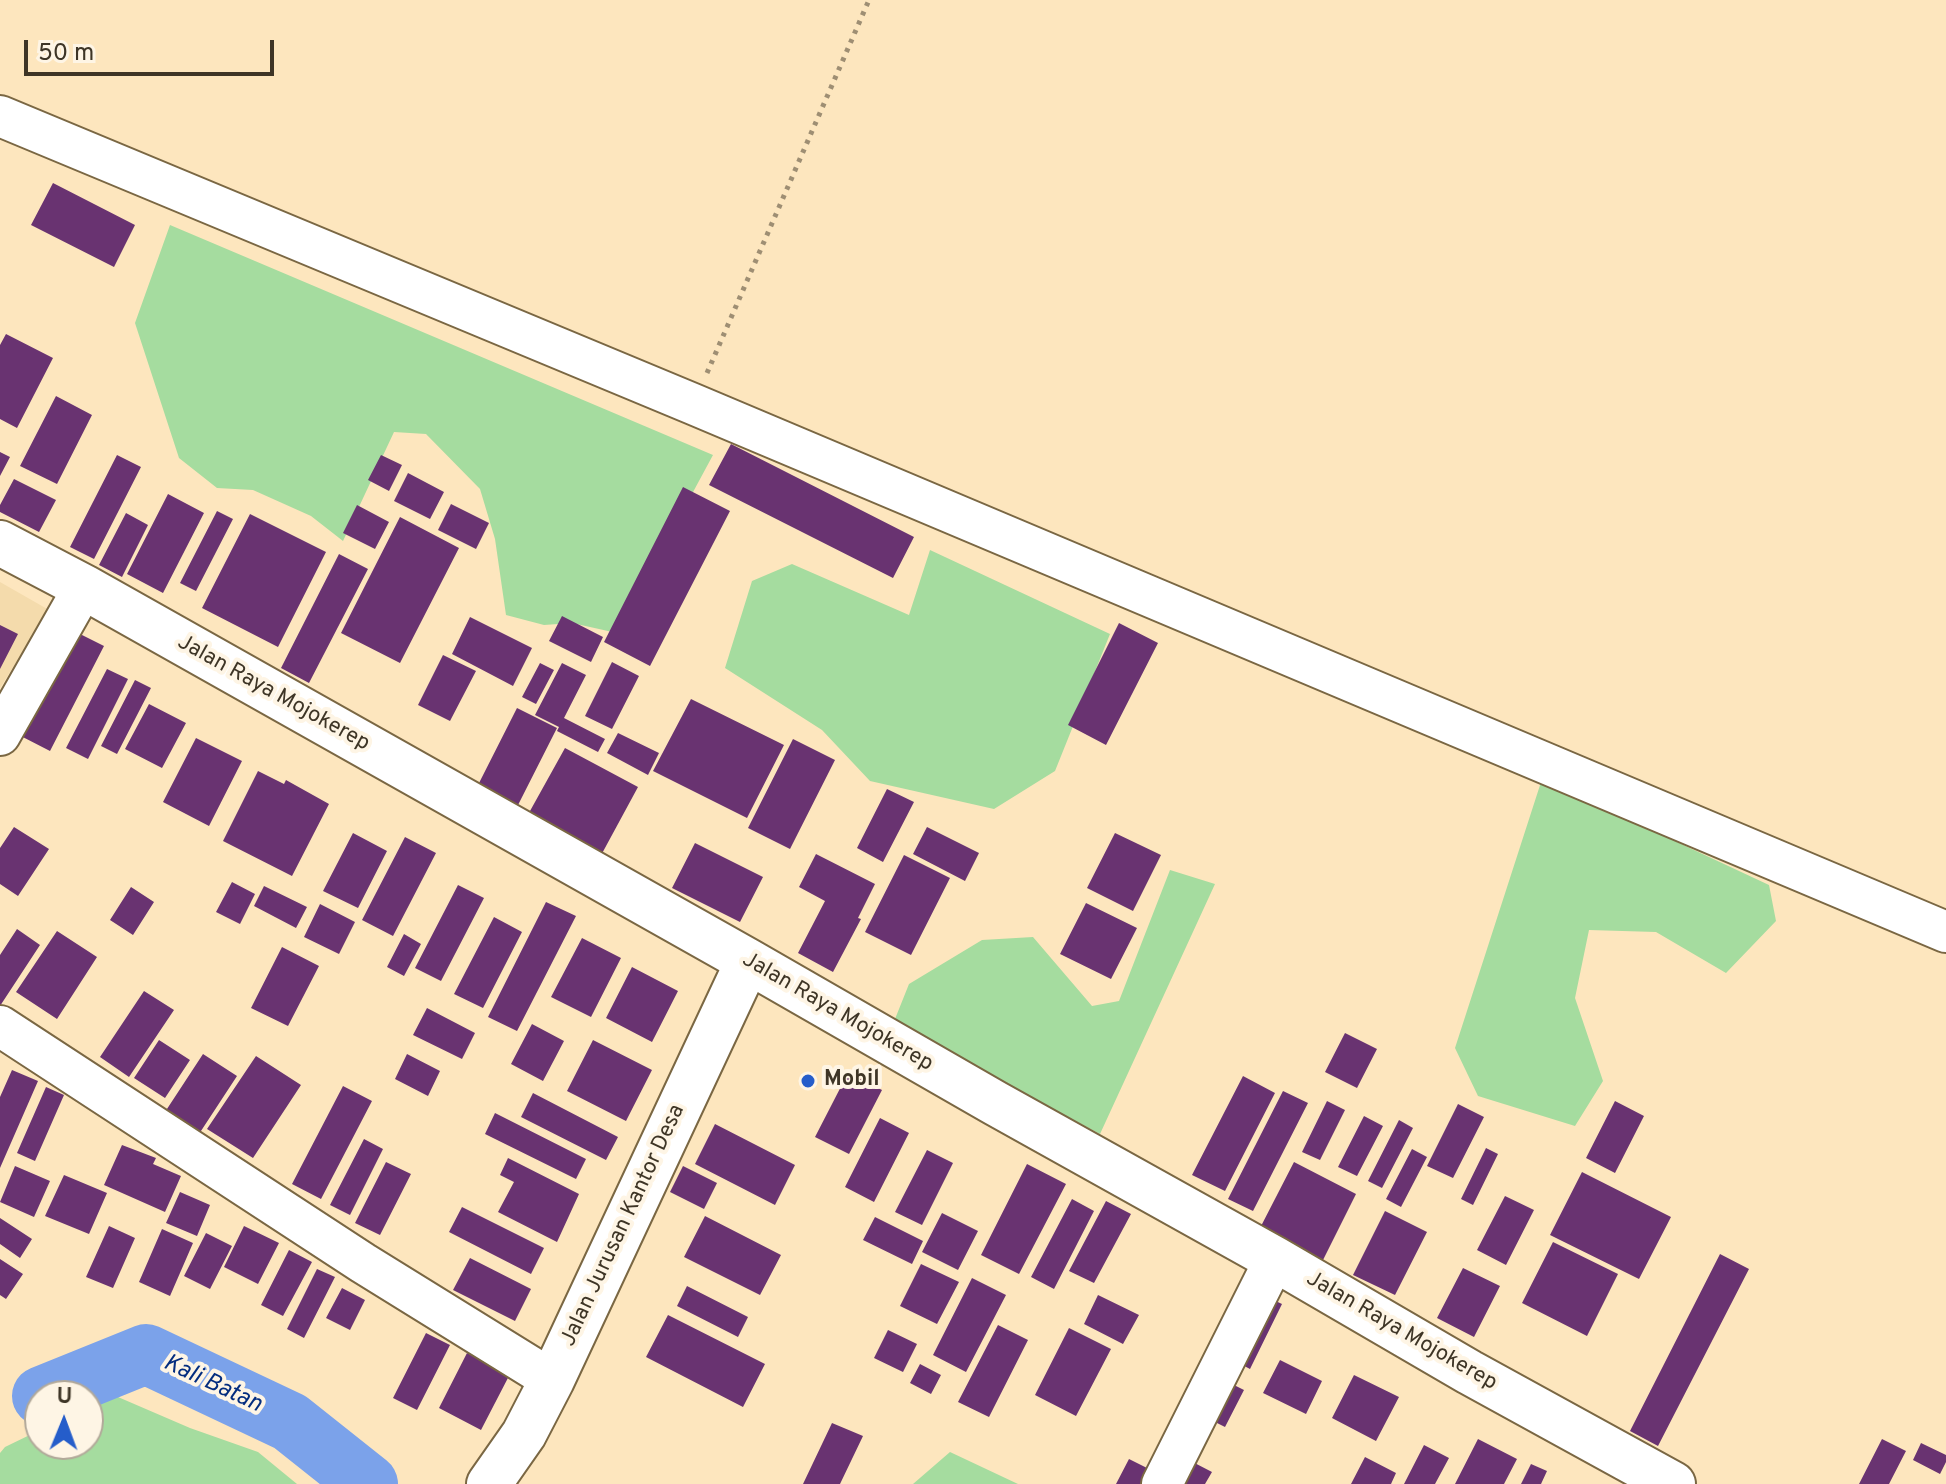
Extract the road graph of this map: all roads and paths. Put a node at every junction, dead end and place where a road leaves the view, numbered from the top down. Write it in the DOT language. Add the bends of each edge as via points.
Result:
graph roads {
  1 [pos="869,0"];
  2 [pos="0,116"];
  3 [pos="693,404"];
  4 [pos="0,543"];
  5 [pos="84,587"];
  6 [pos="0,735"];
  7 [pos="1946,932"];
  8 [pos="748,961"];
  9 [pos="0,1026"];
  10 [pos="1275,1259"];
  11 [pos="552,1380"];
  12 [pos="493,1478"];
  13 [pos="1162,1484"];
  14 [pos="1673,1484"];
  1 -- 3 [label="path"];
  2 -- 3 [label="street"];
  3 -- 7 [label="street"];
  4 -- 5 [label="main road, Jalan Raya Mojokerep"];
  5 -- 6 [label="street"];
  5 -- 8 [label="main road, Jalan Raya Mojokerep"];
  8 -- 10 [label="main road, Jalan Raya Mojokerep"];
  8 -- 11 [label="main road, Jalan Jurusan Kantor Desa"];
  9 -- 11 [label="street"];
  10 -- 13 [label="street"];
  10 -- 14 [label="main road, Jalan Raya Mojokerep"];
  11 -- 12 [label="main road, Jalan Jurusan Kantor Desa"];
}
